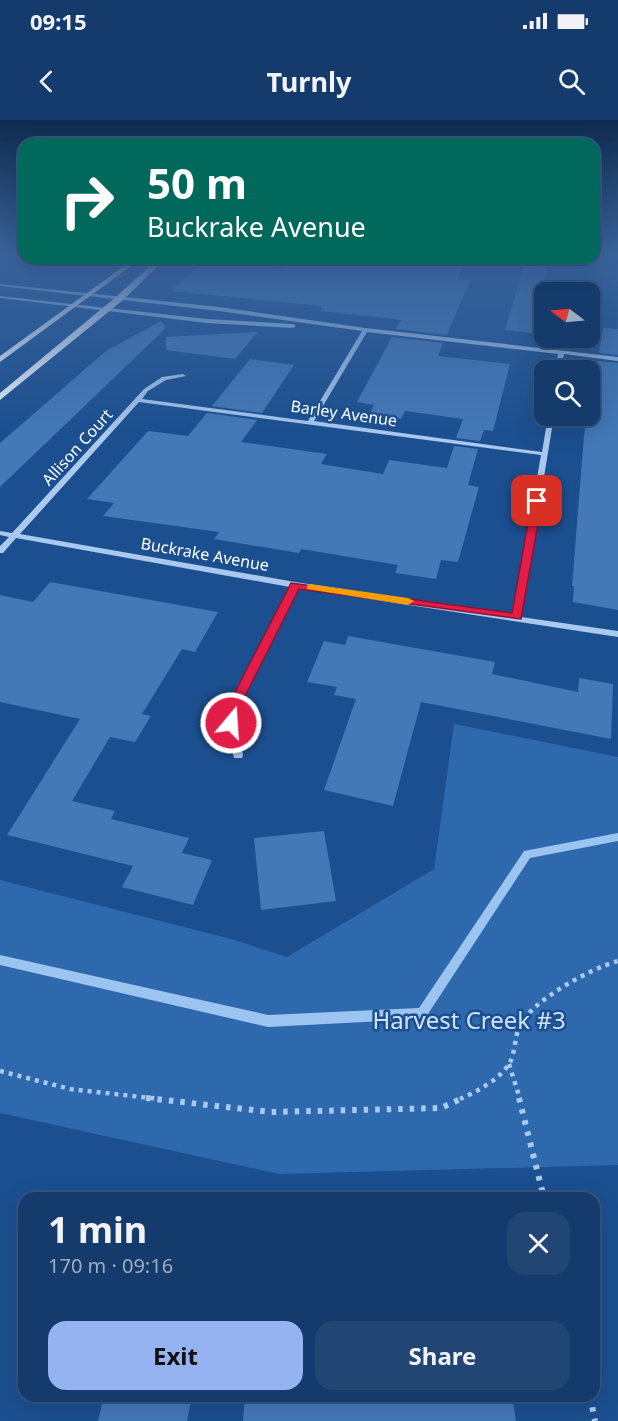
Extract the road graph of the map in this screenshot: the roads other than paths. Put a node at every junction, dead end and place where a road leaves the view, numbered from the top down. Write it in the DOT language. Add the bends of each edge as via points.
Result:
graph roads {
  1 [pos="60,315"];
  2 [pos="100,315"];
  3 [pos="149,315"];
  4 [pos="259,315"];
  5 [pos="365,330"];
  6 [pos="561,352"];
  7 [pos="618,359"];
  8 [pos="0,360"];
  9 [pos="560,360"];
  10 [pos="183,376"];
  11 [pos="0,397"];
  12 [pos="138,400"];
  13 [pos="311,422"];
  14 [pos="549,426"];
  15 [pos="545,454"];
  16 [pos="0,533"];
  17 [pos="14,536"];
  18 [pos="0,550"];
  19 [pos="295,585"];
  20 [pos="517,617"];
  21 [pos="618,634"];
  22 [pos="238,755"];
  1 -- 8 [label="main road"];
  2 -- 11 [label="main road"];
  3 -- 5 [label="street"];
  4 -- 5 [label="street"];
  5 -- 6 [label="street"];
  5 -- 13 [label="street"];
  6 -- 7 [label="street"];
  6 -- 9 [label="street"];
  10 -- 12 [label="street, Allison Court" via="164,378"];
  12 -- 13 [label="street, Barley Avenue"];
  12 -- 17 [label="street, Allison Court"];
  13 -- 15 [label="street, Barley Avenue"];
  14 -- 15 [label="street"];
  15 -- 20 [label="street"];
  16 -- 17 [label="street, Buckrake Avenue"];
  17 -- 18 [label="street, Allison Court"];
  17 -- 19 [label="street, Buckrake Avenue"];
  19 -- 20 [label="street, Buckrake Avenue"];
  19 -- 22 [label="street" via="240,694 231,723"];
  20 -- 21 [label="street, Buckrake Avenue"];
}
